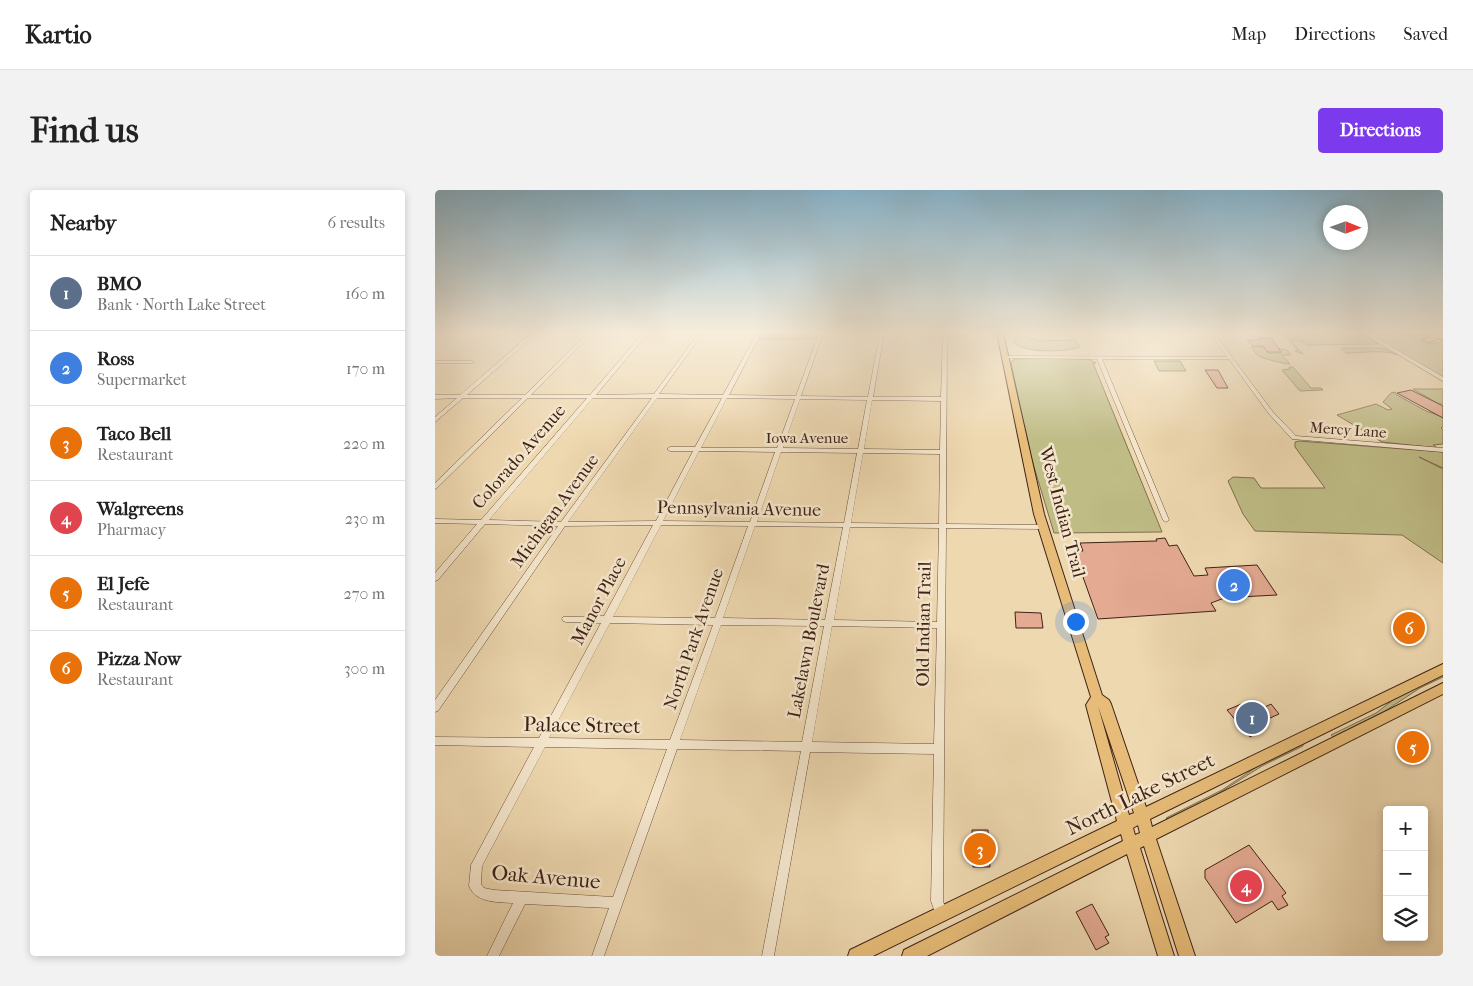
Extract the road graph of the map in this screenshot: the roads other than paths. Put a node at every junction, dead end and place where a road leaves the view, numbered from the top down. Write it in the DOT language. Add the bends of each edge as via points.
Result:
graph roads {
  1 [pos="494,369"];
  2 [pos="555,369"];
  3 [pos="615,369"];
  4 [pos="675,369"];
  5 [pos="740,369"];
  6 [pos="808,369"];
  7 [pos="875,369"];
  8 [pos="944,369"];
  9 [pos="1006,369"];
  10 [pos="1103,369"];
  11 [pos="1238,369"];
  12 [pos="1425,369"];
  13 [pos="1443,379"];
  14 [pos="656,396"];
  15 [pos="435,397"];
  16 [pos="461,397"];
  17 [pos="526,397"];
  18 [pos="591,397"];
  19 [pos="725,397"];
  20 [pos="797,397"];
  21 [pos="870,398"];
  22 [pos="944,399"];
  23 [pos="435,420"];
  24 [pos="670,450"];
  25 [pos="698,450"];
  26 [pos="778,450"];
  27 [pos="1443,450"];
  28 [pos="861,451"];
  29 [pos="944,452"];
  30 [pos="435,487"];
  31 [pos="1166,520"];
  32 [pos="435,521"];
  33 [pos="482,523"];
  34 [pos="659,523"];
  35 [pos="563,524"];
  36 [pos="752,524"];
  37 [pos="847,525"];
  38 [pos="942,526"];
  39 [pos="1043,527"];
  40 [pos="435,578"];
  41 [pos="566,619"];
  42 [pos="607,620"];
  43 [pos="718,622"];
  44 [pos="829,624"];
  45 [pos="940,625"];
  46 [pos="1443,669"];
  47 [pos="1443,688"];
  48 [pos="1097,698"];
  49 [pos="435,708"];
  50 [pos="435,741"];
  51 [pos="541,743"];
  52 [pos="675,745"];
  53 [pos="805,748"];
  54 [pos="938,749"];
  55 [pos="1142,816"];
  56 [pos="1125,825"];
  57 [pos="1149,836"];
  58 [pos="1131,845"];
  59 [pos="475,886"];
  60 [pos="521,899"];
  61 [pos="616,903"];
  62 [pos="941,914"];
  63 [pos="493,956"];
  64 [pos="598,956"];
  65 [pos="768,956"];
  66 [pos="856,956"];
  67 [pos="910,956"];
  68 [pos="1166,956"];
  69 [pos="1187,956"];
  1 -- 16 [label="street"];
  2 -- 17 [label="street"];
  3 -- 18 [label="street, Colorado Avenue"];
  4 -- 14 [label="street, Michigan Avenue"];
  5 -- 19 [label="street, Manor Place"];
  6 -- 20 [label="street, North Park Avenue"];
  7 -- 21 [label="street, Lakelawn Boulevard"];
  8 -- 22 [label="street, Old Indian Trail"];
  9 -- 39 [label="main road, West Indian Trail"];
  10 -- 31 [label="street"];
  11 -- 27 [label="street, Mercy Lane" via="1294,438"];
  12 -- 13 [label="street"];
  14 -- 18 [label="street"];
  14 -- 19 [label="street"];
  14 -- 35 [label="street, Michigan Avenue"];
  15 -- 16 [label="street"];
  16 -- 17 [label="street"];
  16 -- 23 [label="street"];
  17 -- 18 [label="street"];
  17 -- 30 [label="street"];
  18 -- 33 [label="street, Colorado Avenue"];
  19 -- 20 [label="street"];
  19 -- 25 [label="street, Manor Place"];
  20 -- 21 [label="street"];
  20 -- 26 [label="street, North Park Avenue"];
  21 -- 22 [label="street"];
  21 -- 28 [label="street, Lakelawn Boulevard"];
  22 -- 29 [label="street, Old Indian Trail"];
  24 -- 25 [label="street, Iowa Avenue"];
  25 -- 26 [label="street, Iowa Avenue"];
  25 -- 34 [label="street, Manor Place"];
  26 -- 28 [label="street, Iowa Avenue"];
  26 -- 36 [label="street, North Park Avenue"];
  28 -- 29 [label="street, Iowa Avenue"];
  28 -- 37 [label="street, Lakelawn Boulevard"];
  29 -- 38 [label="street, Old Indian Trail"];
  32 -- 33 [label="street, Pennsylvania Avenue"];
  33 -- 35 [label="street, Pennsylvania Avenue"];
  33 -- 40 [label="street, Colorado Avenue"];
  34 -- 35 [label="street, Pennsylvania Avenue"];
  34 -- 36 [label="street, Pennsylvania Avenue"];
  34 -- 42 [label="street, Manor Place"];
  35 -- 49 [label="street, Michigan Avenue"];
  36 -- 37 [label="street, Pennsylvania Avenue"];
  36 -- 43 [label="street, North Park Avenue"];
  37 -- 38 [label="street, Pennsylvania Avenue"];
  37 -- 44 [label="street, Lakelawn Boulevard"];
  38 -- 39 [label="street, Pennsylvania Avenue"];
  38 -- 45 [label="street, Old Indian Trail"];
  39 -- 48 [label="main road, West Indian Trail"];
  41 -- 42 [label="street"];
  42 -- 43 [label="street"];
  42 -- 51 [label="street, Manor Place"];
  43 -- 44 [label="street"];
  43 -- 52 [label="street, North Park Avenue"];
  44 -- 45 [label="street"];
  44 -- 53 [label="street, Lakelawn Boulevard"];
  45 -- 54 [label="street, Old Indian Trail"];
  46 -- 55 [label="main road, North Lake Street"];
  47 -- 57 [label="main road"];
  48 -- 55 [label="main road, West Indian Trail" via="1105,704"];
  48 -- 56 [label="main road, West Indian Trail" via="1092,705"];
  50 -- 51 [label="street, Palace Street"];
  51 -- 52 [label="street, Palace Street"];
  51 -- 59 [label="street, Manor Place" via="477,865"];
  52 -- 53 [label="street, Palace Street"];
  52 -- 61 [label="street, North Park Avenue"];
  53 -- 54 [label="street, Palace Street"];
  53 -- 65 [label="street, Lakelawn Boulevard"];
  54 -- 62 [label="street, Old Indian Trail" via="937,901"];
  55 -- 56 [label="main road, North Lake Street"];
  55 -- 57 [label="main road, West Indian Trail"];
  56 -- 58 [label="main road, West Indian Trail"];
  56 -- 62 [label="main road, North Lake Street"];
  57 -- 58 [label="main road"];
  57 -- 69 [label="main road, West Indian Trail"];
  58 -- 67 [label="main road"];
  58 -- 68 [label="main road, West Indian Trail"];
  59 -- 60 [label="street, Oak Avenue" via="481,893"];
  60 -- 61 [label="street, Oak Avenue"];
  60 -- 63 [label="street"];
  61 -- 64 [label="street, North Park Avenue"];
  62 -- 66 [label="main road, North Lake Street"];
}
